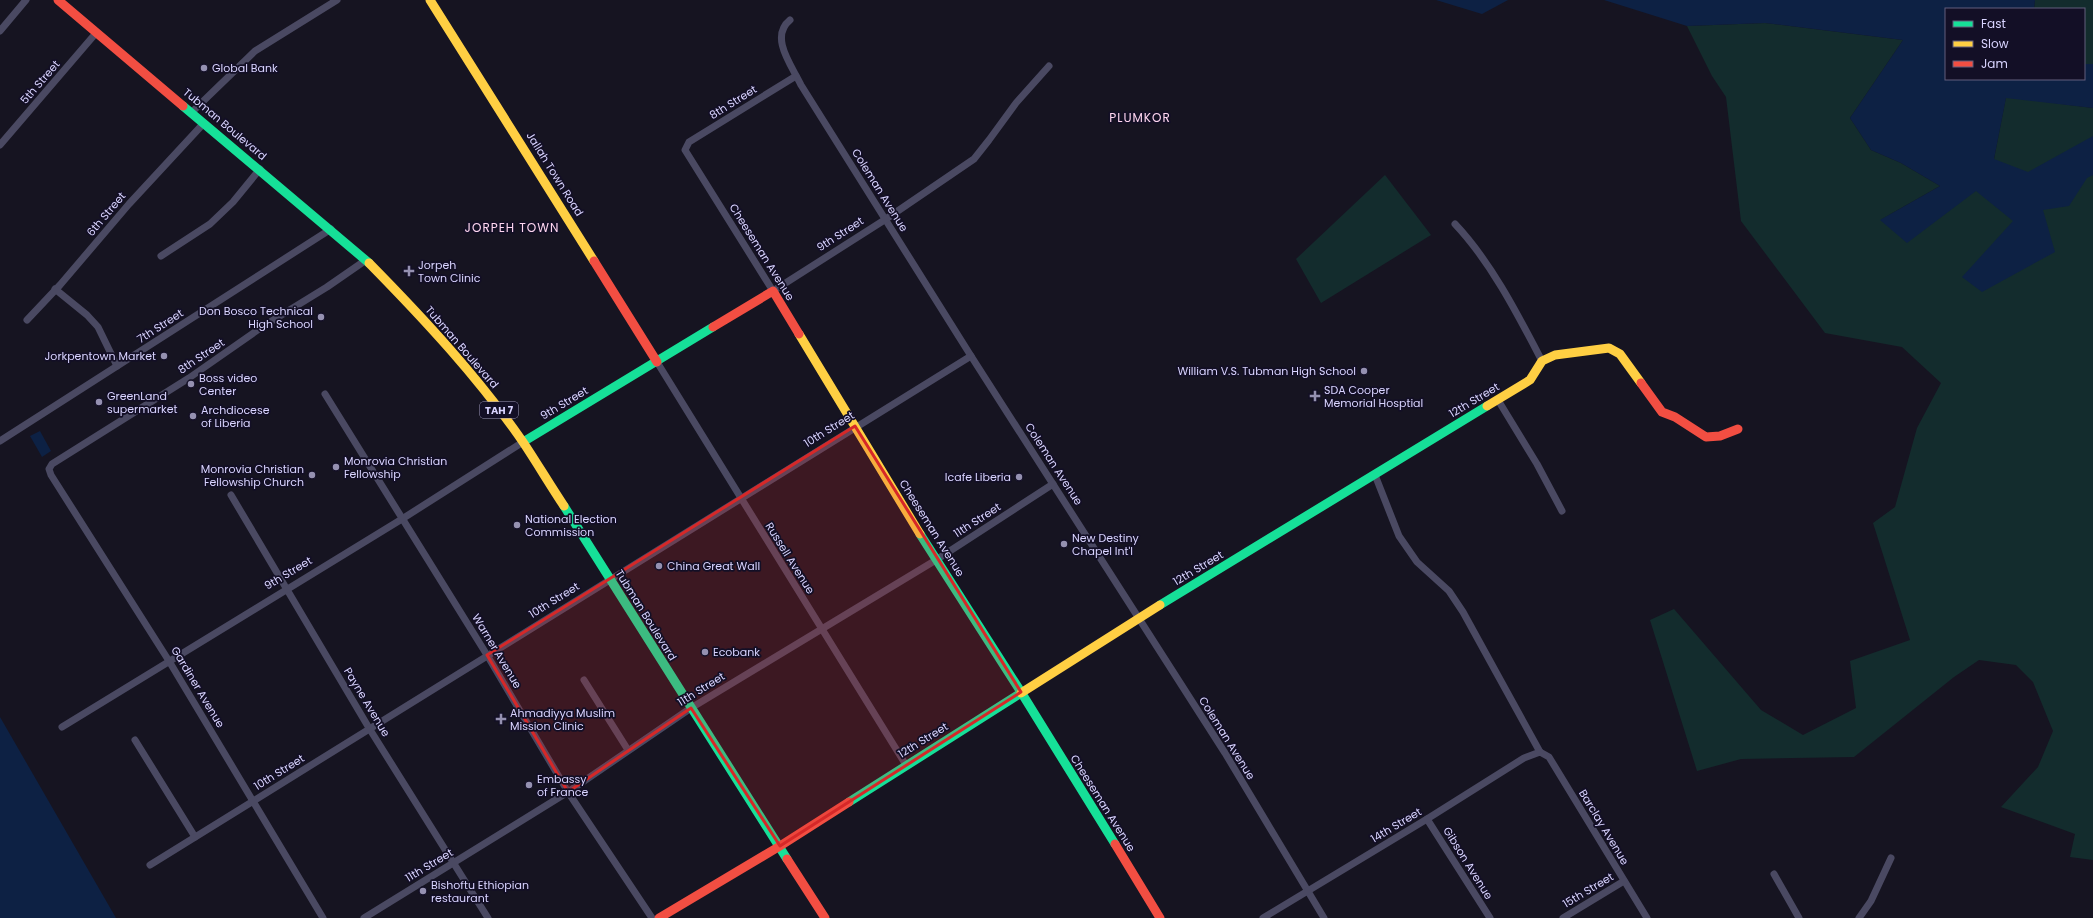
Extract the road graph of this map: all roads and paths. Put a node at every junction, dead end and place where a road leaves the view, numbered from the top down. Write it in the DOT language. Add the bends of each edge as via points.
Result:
graph roads {
  1 [pos="26,0"];
  2 [pos="59,0"];
  3 [pos="338,0"];
  4 [pos="430,0"];
  5 [pos="790,20"];
  6 [pos="0,31"];
  7 [pos="96,33"];
  8 [pos="1049,66"];
  9 [pos="796,76"];
  10 [pos="192,112"];
  11 [pos="204,123"];
  12 [pos="0,145"];
  13 [pos="684,150"];
  14 [pos="260,169"];
  15 [pos="886,219"];
  16 [pos="1455,224"];
  17 [pos="332,229"];
  18 [pos="161,256"];
  19 [pos="366,260"];
  20 [pos="55,289"];
  21 [pos="774,291"];
  22 [pos="27,320"];
  23 [pos="971,356"];
  24 [pos="1542,361"];
  25 [pos="657,362"];
  26 [pos="117,366"];
  27 [pos="325,394"];
  28 [pos="1498,400"];
  29 [pos="855,426"];
  30 [pos="1738,429"];
  31 [pos="0,441"];
  32 [pos="523,442"];
  33 [pos="50,469"];
  34 [pos="1375,475"];
  35 [pos="1053,484"];
  36 [pos="231,494"];
  37 [pos="740,498"];
  38 [pos="1562,511"];
  39 [pos="402,519"];
  40 [pos="936,560"];
  41 [pos="609,579"];
  42 [pos="286,589"];
  43 [pos="1139,618"];
  44 [pos="822,629"];
  45 [pos="487,655"];
  46 [pos="169,660"];
  47 [pos="584,680"];
  48 [pos="1021,692"];
  49 [pos="691,708"];
  50 [pos="62,727"];
  51 [pos="369,728"];
  52 [pos="135,740"];
  53 [pos="628,750"];
  54 [pos="1540,752"];
  55 [pos="906,765"];
  56 [pos="568,792"];
  57 [pos="254,800"];
  58 [pos="1427,819"];
  59 [pos="195,837"];
  60 [pos="780,846"];
  61 [pos="1891,858"];
  62 [pos="454,863"];
  63 [pos="150,865"];
  64 [pos="1774,874"];
  65 [pos="1624,881"];
  66 [pos="1308,890"];
  67 [pos="323,918"];
  68 [pos="364,918"];
  69 [pos="488,918"];
  70 [pos="652,918"];
  71 [pos="659,918"];
  72 [pos="825,918"];
  73 [pos="1160,918"];
  74 [pos="1263,918"];
  75 [pos="1324,918"];
  76 [pos="1490,918"];
  77 [pos="1563,918"];
  78 [pos="1647,918"];
  79 [pos="1799,918"];
  80 [pos="1859,918"];
  1 -- 6 [label="street"];
  2 -- 7 [label="main road, Tubman Boulevard / TAH 7"];
  3 -- 10 [label="street" via="248,57"];
  4 -- 25 [label="main road, Jallah Town Road"];
  5 -- 9 [label="street, Coleman Avenue" via="783,27 780,40"];
  7 -- 10 [label="main road, Tubman Boulevard / TAH 7"];
  7 -- 12 [label="street, 5th Street"];
  8 -- 15 [label="street, 9th Street" via="1016,103 974,159"];
  9 -- 13 [label="street, 8th Street" via="689,142"];
  9 -- 15 [label="street, Coleman Avenue"];
  10 -- 11 [label="main road, Tubman Boulevard / TAH 7"];
  11 -- 14 [label="main road, Tubman Boulevard / TAH 7"];
  11 -- 20 [label="street, 6th Street"];
  13 -- 21 [label="street, Cheeseman Avenue"];
  14 -- 17 [label="main road, Tubman Boulevard / TAH 7"];
  14 -- 18 [label="street" via="233,202 210,224"];
  15 -- 21 [label="street, 9th Street"];
  15 -- 23 [label="street, Coleman Avenue"];
  16 -- 24 [label="street" via="1509,299"];
  17 -- 19 [label="main road, Tubman Boulevard / TAH 7"];
  17 -- 26 [label="street, 7th Street"];
  19 -- 32 [label="main road, Tubman Boulevard / TAH 7" via="437,335 486,392"];
  19 -- 33 [label="street, 8th Street" via="189,378 52,464"];
  20 -- 22 [label="street, 6th Street"];
  20 -- 26 [label="street" via="87,315 98,328"];
  21 -- 25 [label="main road, 9th Street"];
  21 -- 29 [label="main road, Cheeseman Avenue"];
  23 -- 29 [label="street, 10th Street"];
  23 -- 35 [label="street, Coleman Avenue"];
  24 -- 28 [label="main road, 12th Street" via="1530,380"];
  24 -- 30 [label="main road" via="1560,354 1613,349 1620,354 1662,412 1675,417 1706,437 1720,436"];
  25 -- 32 [label="main road, 9th Street"];
  25 -- 37 [label="street, Russell Avenue"];
  26 -- 31 [label="street, 7th Street"];
  27 -- 39 [label="street, Warner Avenue"];
  28 -- 34 [label="main road, 12th Street"];
  28 -- 38 [label="street"];
  29 -- 37 [label="street, 10th Street"];
  29 -- 40 [label="main road, Cheeseman Avenue"];
  32 -- 39 [label="street, 9th Street"];
  32 -- 41 [label="main road, Tubman Boulevard / TAH 7"];
  33 -- 46 [label="street, Gardiner Avenue" via="51,475"];
  34 -- 43 [label="main road, 12th Street"];
  34 -- 54 [label="street, Barclay Avenue" via="1399,536 1417,562 1449,591 1463,612"];
  35 -- 40 [label="street, 11th Street"];
  35 -- 43 [label="street, Coleman Avenue"];
  36 -- 42 [label="street, Payne Avenue"];
  37 -- 41 [label="street, 10th Street"];
  37 -- 44 [label="street, Russell Avenue"];
  39 -- 42 [label="street, 9th Street"];
  39 -- 45 [label="street, Warner Avenue"];
  40 -- 44 [label="street, 11th Street"];
  40 -- 48 [label="main road, Cheeseman Avenue"];
  41 -- 45 [label="street, 10th Street"];
  41 -- 49 [label="main road, Tubman Boulevard / TAH 7"];
  42 -- 46 [label="street, 9th Street"];
  42 -- 51 [label="street, Payne Avenue"];
  43 -- 48 [label="main road, 12th Street"];
  43 -- 66 [label="street, Coleman Avenue"];
  44 -- 49 [label="street, 11th Street"];
  44 -- 55 [label="street, Russell Avenue"];
  45 -- 51 [label="street, 10th Street"];
  45 -- 56 [label="street, Warner Avenue"];
  46 -- 50 [label="street, 9th Street"];
  46 -- 57 [label="street, Gardiner Avenue"];
  47 -- 53 [label="street"];
  48 -- 55 [label="main road, 12th Street"];
  48 -- 73 [label="main road, Cheeseman Avenue"];
  49 -- 53 [label="street, 11th Street"];
  49 -- 60 [label="main road, Tubman Boulevard / TAH 7"];
  51 -- 57 [label="street, 10th Street"];
  51 -- 62 [label="street, Payne Avenue"];
  52 -- 59 [label="street"];
  53 -- 56 [label="street, 11th Street"];
  54 -- 58 [label="street, 14th Street" via="1524,758"];
  54 -- 65 [label="street, Barclay Avenue" via="1549,757"];
  55 -- 60 [label="main road, 12th Street"];
  56 -- 62 [label="street, 11th Street"];
  56 -- 70 [label="street, Warner Avenue"];
  57 -- 59 [label="street, 10th Street"];
  57 -- 67 [label="street, Gardiner Avenue"];
  58 -- 66 [label="street, 14th Street"];
  58 -- 76 [label="street, Gibson Avenue"];
  59 -- 63 [label="street, 10th Street"];
  60 -- 71 [label="main road, 12th Street"];
  60 -- 72 [label="main road, Tubman Boulevard / TAH 7"];
  61 -- 80 [label="street" via="1871,902"];
  62 -- 68 [label="street, 11th Street"];
  62 -- 69 [label="street, Payne Avenue"];
  64 -- 79 [label="street"];
  65 -- 77 [label="street, 15th Street"];
  65 -- 78 [label="street, Barclay Avenue"];
  66 -- 74 [label="street, 14th Street"];
  66 -- 75 [label="street, Coleman Avenue"];
}
